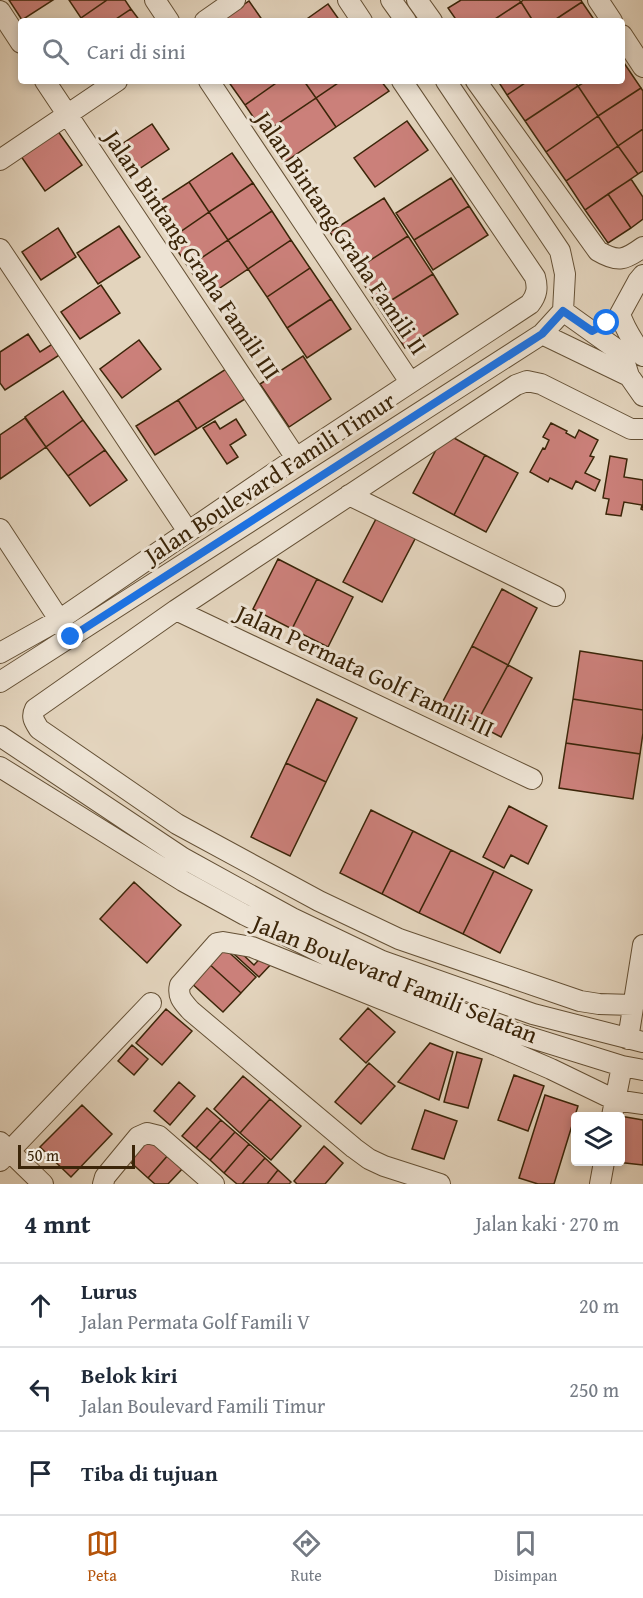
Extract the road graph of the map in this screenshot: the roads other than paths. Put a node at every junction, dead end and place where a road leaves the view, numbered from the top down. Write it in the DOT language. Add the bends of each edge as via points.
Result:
graph roads {
  1 [pos="154,0"];
  2 [pos="235,0"];
  3 [pos="348,0"];
  4 [pos="392,0"];
  5 [pos="417,0"];
  6 [pos="598,0"];
  7 [pos="0,11"];
  8 [pos="167,18"];
  9 [pos="209,18"];
  10 [pos="360,18"];
  11 [pos="404,18"];
  12 [pos="430,18"];
  13 [pos="610,18"];
  14 [pos="18,39"];
  15 [pos="625,40"];
  16 [pos="643,67"];
  17 [pos="47,84"];
  18 [pos="112,84"];
  19 [pos="211,84"];
  20 [pos="404,84"];
  21 [pos="448,84"];
  22 [pos="478,84"];
  23 [pos="67,114"];
  24 [pos="0,160"];
  25 [pos="643,247"];
  26 [pos="0,249"];
  27 [pos="643,275"];
  28 [pos="563,311"];
  29 [pos="620,314"];
  30 [pos="592,331"];
  31 [pos="542,334"];
  32 [pos="643,356"];
  33 [pos="629,376"];
  34 [pos="410,382"];
  35 [pos="643,396"];
  36 [pos="643,429"];
  37 [pos="296,458"];
  38 [pos="349,495"];
  39 [pos="0,529"];
  40 [pos="188,530"];
  41 [pos="555,596"];
  42 [pos="176,610"];
  43 [pos="59,620"];
  44 [pos="71,637"];
  45 [pos="0,653"];
  46 [pos="0,682"];
  47 [pos="0,736"];
  48 [pos="0,767"];
  49 [pos="532,779"];
  50 [pos="643,945"];
  51 [pos="151,1003"];
  52 [pos="633,1005"];
  53 [pos="636,1041"];
  54 [pos="622,1066"];
  55 [pos="643,1070"];
  56 [pos="643,1104"];
  57 [pos="613,1108"];
  58 [pos="3,1151"];
  59 [pos="603,1166"];
  60 [pos="104,1180"];
  61 [pos="43,1184"];
  62 [pos="214,1184"];
  63 [pos="440,1184"];
  64 [pos="600,1184"];
  1 -- 8 [label="street"];
  2 -- 9 [label="street"];
  3 -- 10 [label="street"];
  4 -- 11 [label="street"];
  5 -- 12 [label="street"];
  6 -- 13 [label="street"];
  7 -- 14 [label="street"];
  15 -- 16 [label="street"];
  17 -- 23 [label="street, Jalan Bintang Graha Famili III"];
  18 -- 23 [label="street"];
  19 -- 34 [label="street, Jalan Bintang Graha Famili II"];
  20 -- 34 [label="street" via="535,277 537,292 530,304"];
  21 -- 28 [label="street" via="560,251 565,274"];
  22 -- 25 [label="street" via="598,251 621,260"];
  23 -- 24 [label="street"];
  23 -- 37 [label="street, Jalan Bintang Graha Famili III"];
  26 -- 40 [label="street"];
  27 -- 29 [label="street"];
  28 -- 30 [label="street"];
  28 -- 31 [label="street, Jalan Boulevard Famili Timur"];
  29 -- 30 [label="street"];
  29 -- 32 [label="street"];
  30 -- 33 [label="street" via="621,354"];
  31 -- 33 [label="street"];
  31 -- 44 [label="street, Jalan Boulevard Famili Timur"];
  33 -- 35 [label="street"];
  34 -- 37 [label="street"];
  36 -- 38 [label="street" via="631,429 541,384 527,381"];
  37 -- 40 [label="street"];
  38 -- 41 [label="street"];
  38 -- 42 [label="street"];
  39 -- 43 [label="street"];
  40 -- 43 [label="street"];
  42 -- 49 [label="street, Jalan Permata Golf Famili III"];
  42 -- 52 [label="street" via="35,709 32,714 39,729 177,824 389,934 580,1001"];
  43 -- 44 [label="street"];
  43 -- 45 [label="street"];
  44 -- 46 [label="street, Jalan Boulevard Famili Timur"];
  47 -- 53 [label="street, Jalan Boulevard Famili Selatan" via="183,858 292,918 382,961 533,1014"];
  48 -- 54 [label="street, Jalan Boulevard Famili Selatan" via="183,881 366,975 500,1028"];
  50 -- 52 [label="street"];
  51 -- 58 [label="street"];
  52 -- 53 [label="street"];
  54 -- 55 [label="street, Jalan Boulevard Famili Selatan"];
  54 -- 57 [label="street"];
  56 -- 57 [label="street, Jalan Boulevard Famili Selatan"];
  57 -- 63 [label="street, Jalan Boulevard Famili Selatan" via="551,1069 498,1046 252,947 217,944 180,985 180,999 191,1011 369,1159"];
  58 -- 61 [label="street"];
  59 -- 64 [label="street"];
  60 -- 62 [label="street" via="138,1137 147,1133 159,1136"];
}
